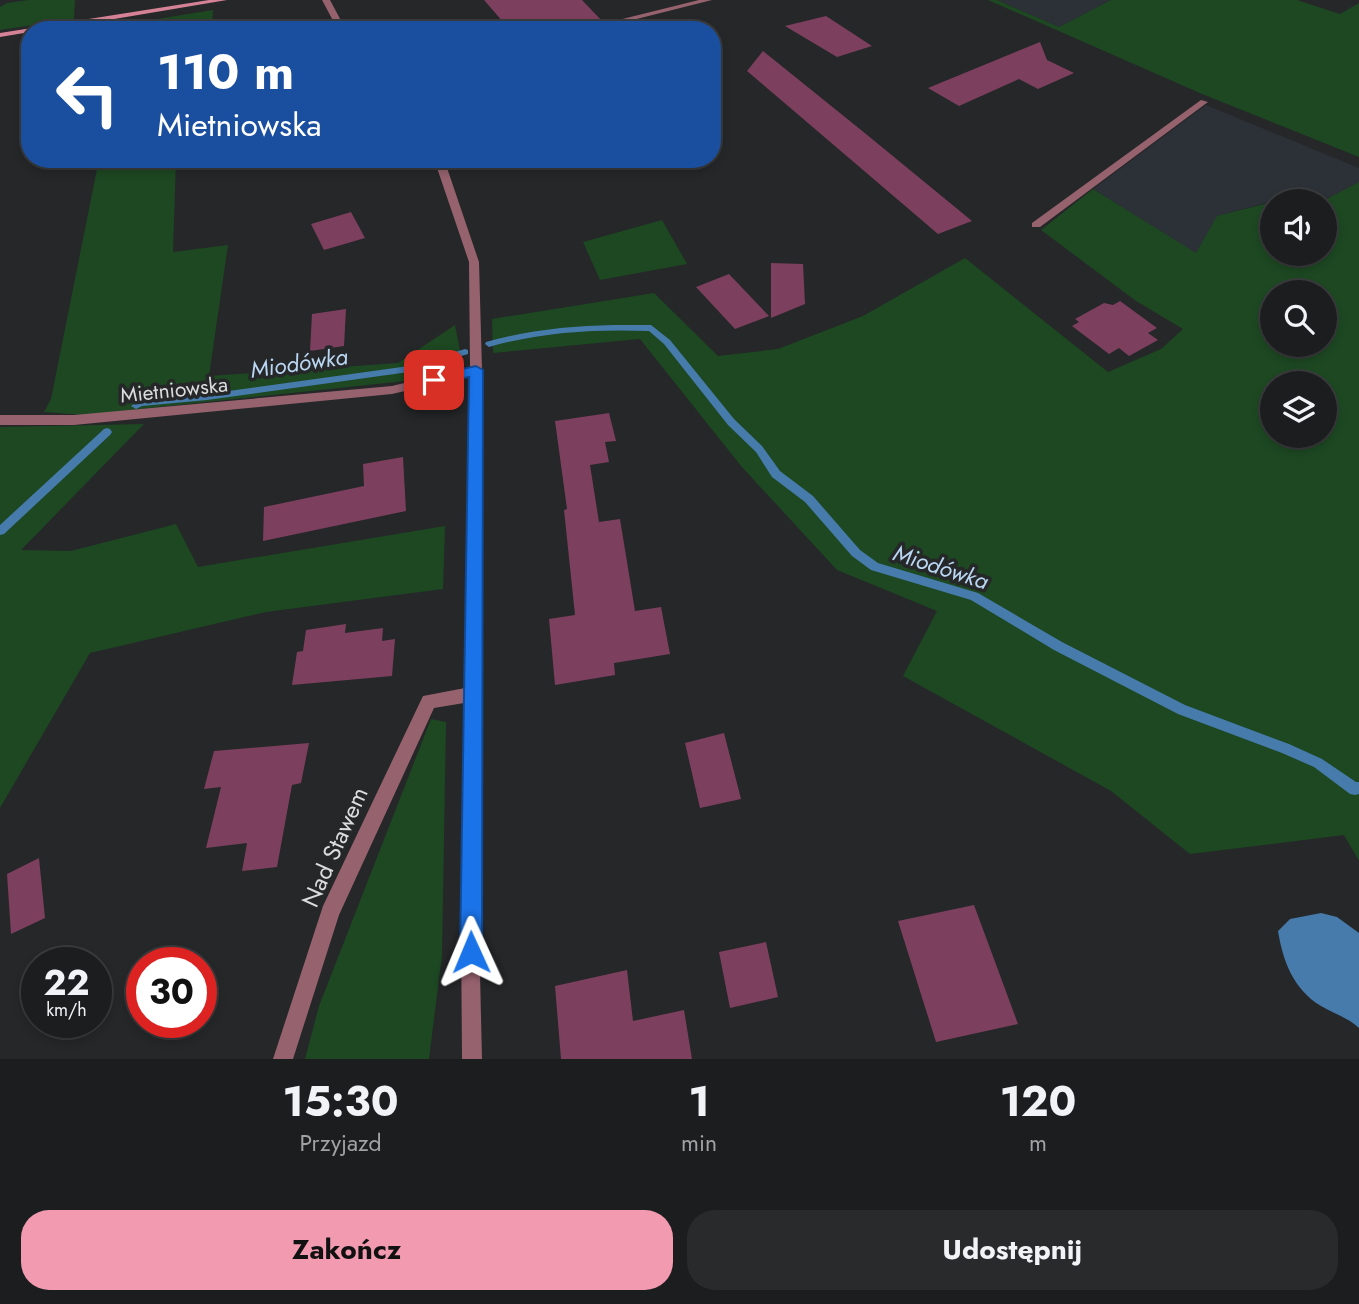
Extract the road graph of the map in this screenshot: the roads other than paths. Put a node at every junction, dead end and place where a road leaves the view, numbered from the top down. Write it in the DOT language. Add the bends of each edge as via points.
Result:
graph roads {
  1 [pos="223,0"];
  2 [pos="326,0"];
  3 [pos="708,0"];
  4 [pos="89,21"];
  5 [pos="337,21"];
  6 [pos="620,21"];
  7 [pos="21,32"];
  8 [pos="0,35"];
  9 [pos="1204,102"];
  10 [pos="442,168"];
  11 [pos="1036,225"];
  12 [pos="476,370"];
  13 [pos="0,420"];
  14 [pos="472,694"];
  15 [pos="283,1059"];
  16 [pos="472,1059"];
  1 -- 4 [label="main road"];
  2 -- 5 [label="street"];
  3 -- 6 [label="street"];
  7 -- 8 [label="main road"];
  9 -- 11 [label="street"];
  10 -- 12 [label="street" via="474,262"];
  12 -- 13 [label="street, Mietniowska" via="392,390 74,420"];
  12 -- 14 [label="street"];
  14 -- 15 [label="street, Nad Stawem" via="429,701 330,913"];
  14 -- 16 [label="street"];
}
